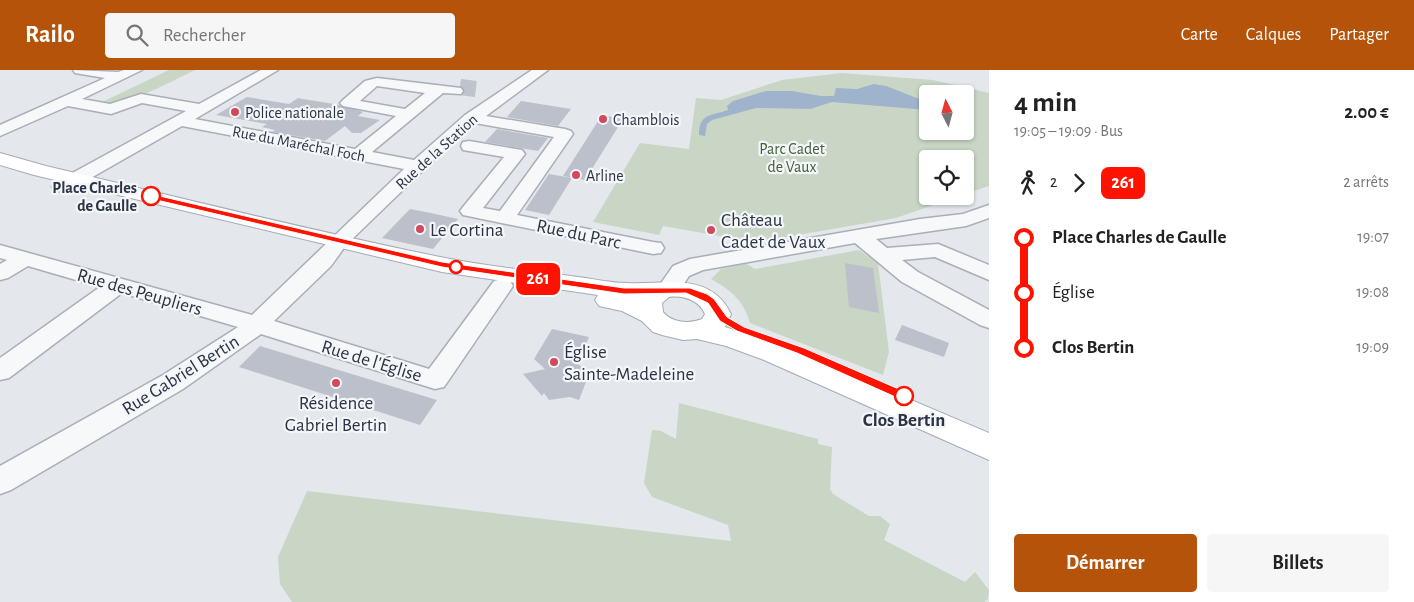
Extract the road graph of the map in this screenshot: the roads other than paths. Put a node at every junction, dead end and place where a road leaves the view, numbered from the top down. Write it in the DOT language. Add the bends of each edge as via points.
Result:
graph roads {
  1 [pos="80,70"];
  2 [pos="136,70"];
  3 [pos="271,70"];
  4 [pos="540,70"];
  5 [pos="120,77"];
  6 [pos="438,89"];
  7 [pos="458,89"];
  8 [pos="482,92"];
  9 [pos="502,96"];
  10 [pos="66,101"];
  11 [pos="180,113"];
  12 [pos="408,114"];
  13 [pos="471,118"];
  14 [pos="0,131"];
  15 [pos="469,146"];
  16 [pos="360,154"];
  17 [pos="516,154"];
  18 [pos="0,159"];
  19 [pos="547,159"];
  20 [pos="417,166"];
  21 [pos="0,172"];
  22 [pos="68,183"];
  23 [pos="989,202"];
  24 [pos="989,211"];
  25 [pos="505,218"];
  26 [pos="920,225"];
  27 [pos="859,236"];
  28 [pos="334,247"];
  29 [pos="653,248"];
  30 [pos="0,251"];
  31 [pos="880,255"];
  32 [pos="25,258"];
  33 [pos="718,261"];
  34 [pos="0,273"];
  35 [pos="989,273"];
  36 [pos="118,284"];
  37 [pos="502,286"];
  38 [pos="660,299"];
  39 [pos="708,313"];
  40 [pos="989,320"];
  41 [pos="256,324"];
  42 [pos="0,371"];
  43 [pos="989,430"];
  44 [pos="989,447"];
  45 [pos="0,481"];
  1 -- 5 [label="street"];
  2 -- 5 [label="street"];
  3 -- 11 [label="street" via="201,109"];
  4 -- 9 [label="street, Rue de la Station"];
  5 -- 10 [label="street"];
  6 -- 7 [label="street"];
  6 -- 12 [label="street"];
  6 -- 12 [label="street" via="377,82 348,103"];
  8 -- 9 [label="street"];
  9 -- 13 [label="street, Rue de la Station"];
  10 -- 11 [label="street" via="111,109 136,98"];
  10 -- 14 [label="street"];
  11 -- 16 [label="street, Rue du Maréchal Foch"];
  11 -- 22 [label="street"];
  12 -- 16 [label="street"];
  13 -- 19 [label="street, Rue du Parc" via="565,134"];
  13 -- 20 [label="street, Rue de la Station"];
  15 -- 17 [label="street"];
  16 -- 20 [label="street, Rue du Maréchal Foch"];
  17 -- 19 [label="street"];
  17 -- 25 [label="street, Rue du Parc" via="470,210"];
  18 -- 22 [label="main road"];
  19 -- 25 [label="street, Rue du Parc"];
  20 -- 28 [label="street, Rue de la Station"];
  21 -- 22 [label="main road"];
  22 -- 28 [label="main road"];
  23 -- 26 [label="street"];
  24 -- 26 [label="street" via="966,220"];
  25 -- 29 [label="street, Rue du Parc"];
  26 -- 27 [label="street"];
  27 -- 31 [label="street"];
  27 -- 33 [label="street"];
  28 -- 37 [label="main road" via="403,270"];
  28 -- 38 [label="main road"];
  28 -- 41 [label="street, Rue Gabriel Bertin"];
  30 -- 32 [label="street, Rue des Peupliers"];
  31 -- 35 [label="street" via="938,250"];
  31 -- 40 [label="street" via="910,277"];
  32 -- 34 [label="street"];
  32 -- 36 [label="street, Rue des Peupliers"];
  33 -- 38 [label="street" via="681,271"];
  33 -- 39 [label="street" via="701,269 698,274 698,285"];
  36 -- 41 [label="street, Rue des Peupliers"];
  36 -- 42 [label="street"];
  37 -- 38 [label="main road" via="621,301"];
  37 -- 41 [label="street, Rue de l'Église" via="435,380"];
  38 -- 39 [label="main road" via="687,290"];
  38 -- 39 [label="main road" via="665,326 675,330"];
  39 -- 43 [label="main road"];
  39 -- 44 [label="main road" via="734,338"];
  41 -- 45 [label="street, Rue Gabriel Bertin" via="173,382"];
}
